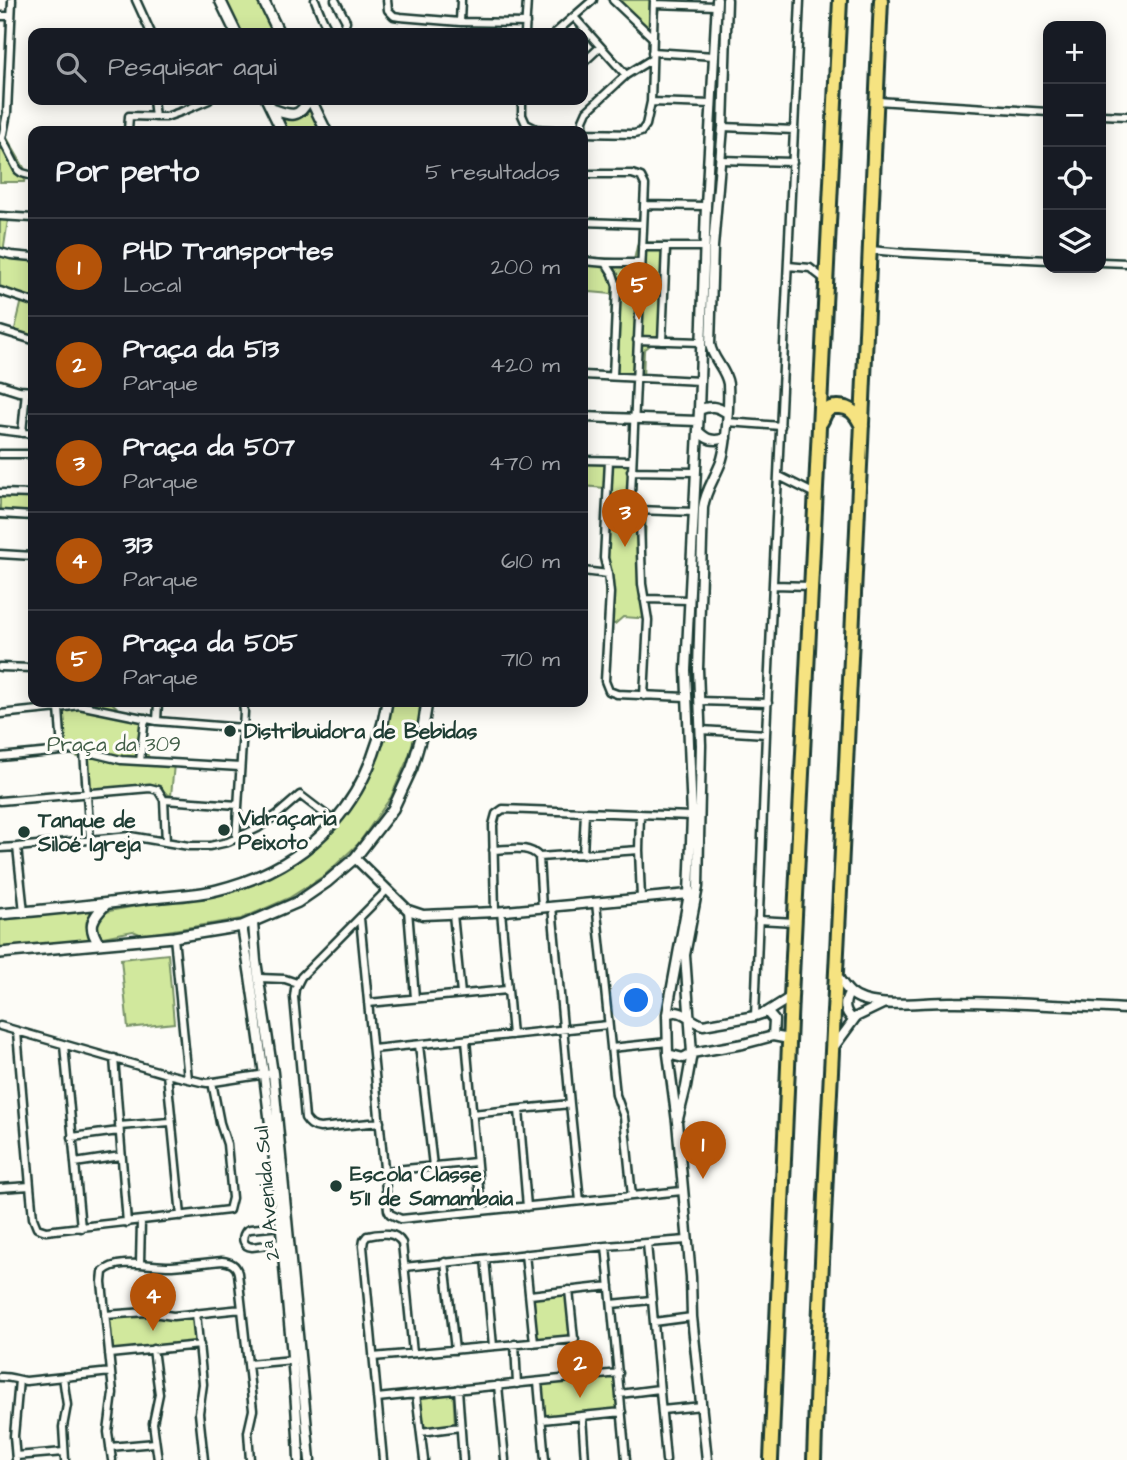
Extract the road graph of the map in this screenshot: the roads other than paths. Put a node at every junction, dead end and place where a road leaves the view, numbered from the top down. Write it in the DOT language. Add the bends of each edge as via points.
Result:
graph roads {
  1 [pos="12,0"];
  2 [pos="136,0"];
  3 [pos="220,0"];
  4 [pos="263,0"];
  5 [pos="314,0"];
  6 [pos="335,0"];
  7 [pos="387,0"];
  8 [pos="461,0"];
  9 [pos="527,0"];
  10 [pos="593,0"];
  11 [pos="613,0"];
  12 [pos="727,0"];
  13 [pos="800,0"];
  14 [pos="841,0"];
  15 [pos="881,0"];
  16 [pos="654,2"];
  17 [pos="677,2"];
  18 [pos="716,3"];
  19 [pos="0,16"];
  20 [pos="11,16"];
  21 [pos="574,17"];
  22 [pos="460,22"];
  23 [pos="526,23"];
  24 [pos="150,28"];
  25 [pos="234,28"];
  26 [pos="277,28"];
  27 [pos="328,28"];
  28 [pos="344,28"];
  29 [pos="526,28"];
  30 [pos="561,28"];
  31 [pos="584,28"];
  32 [pos="588,33"];
  33 [pos="653,37"];
  34 [pos="600,47"];
  35 [pos="652,55"];
  36 [pos="714,56"];
  37 [pos="588,58"];
  38 [pos="626,75"];
  39 [pos="713,82"];
  40 [pos="724,83"];
  41 [pos="877,101"];
  42 [pos="651,102"];
  43 [pos="712,104"];
  44 [pos="154,105"];
  45 [pos="197,105"];
  46 [pos="270,105"];
  47 [pos="272,105"];
  48 [pos="305,105"];
  49 [pos="312,105"];
  50 [pos="522,105"];
  51 [pos="1043,112"];
  52 [pos="1106,115"];
  53 [pos="1127,116"];
  54 [pos="155,117"];
  55 [pos="128,126"];
  56 [pos="280,126"];
  57 [pos="323,126"];
  58 [pos="530,126"];
  59 [pos="583,126"];
  60 [pos="723,127"];
  61 [pos="794,130"];
  62 [pos="588,133"];
  63 [pos="1,138"];
  64 [pos="721,160"];
  65 [pos="793,162"];
  66 [pos="708,173"];
  67 [pos="588,174"];
  68 [pos="720,174"];
  69 [pos="28,175"];
  70 [pos="644,205"];
  71 [pos="706,206"];
  72 [pos="0,216"];
  73 [pos="28,218"];
  74 [pos="588,222"];
  75 [pos="643,224"];
  76 [pos="642,247"];
  77 [pos="666,247"];
  78 [pos="705,247"];
  79 [pos="870,250"];
  80 [pos="0,252"];
  81 [pos="28,257"];
  82 [pos="1043,260"];
  83 [pos="588,261"];
  84 [pos="606,262"];
  85 [pos="1106,262"];
  86 [pos="641,263"];
  87 [pos="818,263"];
  88 [pos="1127,263"];
  89 [pos="788,266"];
  90 [pos="827,282"];
  91 [pos="0,291"];
  92 [pos="28,300"];
  93 [pos="0,330"];
  94 [pos="28,338"];
  95 [pos="637,340"];
  96 [pos="662,341"];
  97 [pos="701,342"];
  98 [pos="588,375"];
  99 [pos="613,376"];
  100 [pos="636,377"];
  101 [pos="700,381"];
  102 [pos="0,385"];
  103 [pos="28,391"];
  104 [pos="28,397"];
  105 [pos="699,410"];
  106 [pos="588,416"];
  107 [pos="727,418"];
  108 [pos="635,419"];
  109 [pos="820,424"];
  110 [pos="698,426"];
  111 [pos="781,426"];
  112 [pos="862,427"];
  113 [pos="0,430"];
  114 [pos="22,433"];
  115 [pos="28,434"];
  116 [pos="726,438"];
  117 [pos="0,454"];
  118 [pos="28,454"];
  119 [pos="588,460"];
  120 [pos="609,461"];
  121 [pos="632,461"];
  122 [pos="631,471"];
  123 [pos="695,472"];
  124 [pos="779,476"];
  125 [pos="0,493"];
  126 [pos="28,494"];
  127 [pos="816,495"];
  128 [pos="638,510"];
  129 [pos="694,512"];
  130 [pos="0,514"];
  131 [pos="28,516"];
  132 [pos="0,554"];
  133 [pos="28,556"];
  134 [pos="588,572"];
  135 [pos="608,575"];
  136 [pos="774,584"];
  137 [pos="812,586"];
  138 [pos="644,599"];
  139 [pos="690,600"];
  140 [pos="0,667"];
  141 [pos="28,668"];
  142 [pos="698,669"];
  143 [pos="685,670"];
  144 [pos="644,696"];
  145 [pos="686,697"];
  146 [pos="699,701"];
  147 [pos="768,703"];
  148 [pos="63,707"];
  149 [pos="97,707"];
  150 [pos="158,707"];
  151 [pos="243,707"];
  152 [pos="386,707"];
  153 [pos="426,707"];
  154 [pos="59,708"];
  155 [pos="0,713"];
  156 [pos="145,718"];
  157 [pos="157,721"];
  158 [pos="243,728"];
  159 [pos="701,730"];
  160 [pos="766,734"];
  161 [pos="701,745"];
  162 [pos="689,747"];
  163 [pos="62,751"];
  164 [pos="84,751"];
  165 [pos="0,757"];
  166 [pos="140,761"];
  167 [pos="240,767"];
  168 [pos="86,793"];
  169 [pos="164,800"];
  170 [pos="0,801"];
  171 [pos="238,805"];
  172 [pos="585,812"];
  173 [pos="640,814"];
  174 [pos="692,817"];
  175 [pos="334,821"];
  176 [pos="90,839"];
  177 [pos="236,839"];
  178 [pos="166,842"];
  179 [pos="17,847"];
  180 [pos="0,848"];
  181 [pos="493,850"];
  182 [pos="639,850"];
  183 [pos="583,855"];
  184 [pos="539,857"];
  185 [pos="355,859"];
  186 [pos="387,890"];
  187 [pos="689,894"];
  188 [pos="642,898"];
  189 [pos="596,903"];
  190 [pos="106,904"];
  191 [pos="552,906"];
  192 [pos="542,908"];
  193 [pos="408,910"];
  194 [pos="24,912"];
  195 [pos="498,912"];
  196 [pos="0,914"];
  197 [pos="453,915"];
  198 [pos="360,918"];
  199 [pos="758,920"];
  200 [pos="795,922"];
  201 [pos="253,923"];
  202 [pos="242,926"];
  203 [pos="174,937"];
  204 [pos="99,944"];
  205 [pos="0,953"];
  206 [pos="835,974"];
  207 [pos="259,978"];
  208 [pos="297,983"];
  209 [pos="507,990"];
  210 [pos="849,993"];
  211 [pos="461,994"];
  212 [pos="791,997"];
  213 [pos="415,998"];
  214 [pos="368,1003"];
  215 [pos="883,1004"];
  216 [pos="1127,1009"];
  217 [pos="767,1012"];
  218 [pos="667,1014"];
  219 [pos="755,1016"];
  220 [pos="689,1017"];
  221 [pos="853,1020"];
  222 [pos="608,1025"];
  223 [pos="0,1026"];
  224 [pos="563,1030"];
  225 [pos="16,1031"];
  226 [pos="512,1035"];
  227 [pos="773,1036"];
  228 [pos="789,1039"];
  229 [pos="466,1040"];
  230 [pos="668,1042"];
  231 [pos="64,1045"];
  232 [pos="419,1045"];
  233 [pos="611,1048"];
  234 [pos="373,1049"];
  235 [pos="833,1049"];
  236 [pos="692,1053"];
  237 [pos="668,1054"];
  238 [pos="114,1058"];
  239 [pos="167,1074"];
  240 [pos="269,1074"];
  241 [pos="188,1079"];
  242 [pos="212,1082"];
  243 [pos="570,1104"];
  244 [pos="519,1110"];
  245 [pos="472,1114"];
  246 [pos="170,1122"];
  247 [pos="380,1122"];
  248 [pos="677,1122"];
  249 [pos="119,1128"];
  250 [pos="72,1137"];
  251 [pos="121,1156"];
  252 [pos="476,1162"];
  253 [pos="75,1163"];
  254 [pos="433,1166"];
  255 [pos="385,1171"];
  256 [pos="30,1186"];
  257 [pos="0,1188"];
  258 [pos="682,1191"];
  259 [pos="632,1196"];
  260 [pos="580,1201"];
  261 [pos="527,1207"];
  262 [pos="481,1210"];
  263 [pos="181,1216"];
  264 [pos="401,1219"];
  265 [pos="141,1221"];
  266 [pos="127,1223"];
  267 [pos="281,1226"];
  268 [pos="81,1228"];
  269 [pos="395,1235"];
  270 [pos="687,1240"];
  271 [pos="647,1243"];
  272 [pos="282,1244"];
  273 [pos="606,1246"];
  274 [pos="525,1254"];
  275 [pos="485,1259"];
  276 [pos="445,1262"];
  277 [pos="141,1263"];
  278 [pos="404,1267"];
  279 [pos="610,1286"];
  280 [pos="569,1290"];
  281 [pos="530,1295"];
  282 [pos="651,1300"];
  283 [pos="612,1304"];
  284 [pos="242,1309"];
  285 [pos="196,1313"];
  286 [pos="105,1315"];
  287 [pos="692,1317"];
  288 [pos="654,1322"];
  289 [pos="575,1339"];
  290 [pos="534,1343"];
  291 [pos="514,1344"];
  292 [pos="200,1345"];
  293 [pos="493,1346"];
  294 [pos="153,1349"];
  295 [pos="455,1350"];
  296 [pos="413,1353"];
  297 [pos="109,1354"];
  298 [pos="373,1357"];
  299 [pos="293,1360"];
  300 [pos="248,1364"];
  301 [pos="111,1372"];
  302 [pos="619,1373"];
  303 [pos="0,1377"];
  304 [pos="63,1377"];
  305 [pos="578,1378"];
  306 [pos="19,1380"];
  307 [pos="538,1382"];
  308 [pos="517,1384"];
  309 [pos="498,1385"];
  310 [pos="458,1389"];
  311 [pos="659,1389"];
  312 [pos="416,1394"];
  313 [pos="620,1394"];
  314 [pos="377,1398"];
  315 [pos="702,1406"];
  316 [pos="662,1410"];
  317 [pos="622,1412"];
  318 [pos="582,1416"];
  319 [pos="542,1420"];
  320 [pos="460,1427"];
  321 [pos="421,1432"];
  322 [pos="155,1443"];
  323 [pos="110,1447"];
  324 [pos="64,1456"];
  325 [pos="16,1458"];
  326 [pos="112,1460"];
  327 [pos="158,1460"];
  328 [pos="204,1460"];
  329 [pos="250,1460"];
  330 [pos="299,1460"];
  331 [pos="310,1460"];
  332 [pos="383,1460"];
  333 [pos="424,1460"];
  334 [pos="463,1460"];
  335 [pos="505,1460"];
  336 [pos="545,1460"];
  337 [pos="585,1460"];
  338 [pos="626,1460"];
  339 [pos="666,1460"];
  340 [pos="707,1460"];
  341 [pos="771,1460"];
  342 [pos="814,1460"];
  1 -- 20 [label="street"];
  2 -- 24 [label="street"];
  3 -- 25 [label="main road"];
  4 -- 26 [label="main road"];
  5 -- 27 [label="street"];
  6 -- 28 [label="street" via="346,21"];
  7 -- 22 [label="street" via="394,16"];
  8 -- 22 [label="street"];
  9 -- 23 [label="street"];
  10 -- 21 [label="street"];
  11 -- 33 [label="street"];
  12 -- 40 [label="street"];
  13 -- 61 [label="street"];
  14 -- 87 [label="highway"];
  15 -- 41 [label="highway"];
  16 -- 17 [label="street"];
  16 -- 33 [label="street"];
  17 -- 18 [label="street"];
  18 -- 36 [label="street"];
  19 -- 20 [label="street"];
  20 -- 63 [label="street" via="7,113"];
  21 -- 30 [label="street"];
  21 -- 31 [label="street"];
  22 -- 23 [label="street"];
  23 -- 29 [label="street"];
  32 -- 34 [label="street"];
  33 -- 35 [label="street"];
  34 -- 37 [label="street"];
  34 -- 38 [label="street"];
  35 -- 36 [label="street"];
  35 -- 38 [label="street"];
  35 -- 42 [label="street"];
  36 -- 39 [label="street"];
  38 -- 59 [label="street" via="587,111"];
  39 -- 40 [label="street"];
  39 -- 43 [label="street"];
  40 -- 60 [label="street"];
  41 -- 51 [label="street"];
  41 -- 79 [label="highway"];
  42 -- 43 [label="street"];
  42 -- 62 [label="street" via="641,132"];
  43 -- 66 [label="street"];
  44 -- 54 [label="street"];
  45 -- 54 [label="street"];
  46 -- 56 [label="main road"];
  47 -- 48 [label="main road" via="289,115"];
  49 -- 57 [label="main road"];
  50 -- 58 [label="street" via="522,115"];
  52 -- 53 [label="street"];
  54 -- 55 [label="street" via="129,116"];
  60 -- 61 [label="street"];
  60 -- 64 [label="street"];
  61 -- 65 [label="street"];
  63 -- 69 [label="street" via="18,170"];
  64 -- 65 [label="street"];
  64 -- 68 [label="street"];
  65 -- 89 [label="street"];
  66 -- 68 [label="street"];
  66 -- 71 [label="street"];
  67 -- 70 [label="street" via="641,177"];
  68 -- 107 [label="street" via="710,344 727,380"];
  70 -- 71 [label="street"];
  70 -- 75 [label="street"];
  71 -- 78 [label="street"];
  72 -- 73 [label="street"];
  74 -- 75 [label="street"];
  75 -- 76 [label="street"];
  76 -- 77 [label="street"];
  76 -- 86 [label="street"];
  77 -- 78 [label="street"];
  77 -- 96 [label="street"];
  78 -- 97 [label="street"];
  79 -- 82 [label="street"];
  79 -- 112 [label="highway"];
  80 -- 81 [label="street"];
  83 -- 84 [label="street"];
  84 -- 86 [label="street"];
  84 -- 99 [label="street" via="617,286"];
  85 -- 88 [label="street"];
  86 -- 95 [label="street"];
  87 -- 89 [label="street"];
  87 -- 90 [label="highway"];
  87 -- 90 [label="street"];
  89 -- 111 [label="street"];
  90 -- 109 [label="highway"];
  91 -- 92 [label="street"];
  93 -- 94 [label="street"];
  95 -- 96 [label="street"];
  95 -- 100 [label="street"];
  96 -- 97 [label="street"];
  97 -- 101 [label="street"];
  98 -- 99 [label="street"];
  99 -- 100 [label="street"];
  100 -- 101 [label="street"];
  100 -- 108 [label="street"];
  101 -- 105 [label="street"];
  102 -- 103 [label="street"];
  104 -- 114 [label="street"];
  105 -- 107 [label="street" via="712,406 722,409"];
  105 -- 110 [label="street"];
  106 -- 108 [label="street"];
  107 -- 111 [label="street"];
  107 -- 116 [label="street"];
  108 -- 110 [label="street"];
  108 -- 121 [label="street"];
  109 -- 112 [label="highway" via="826,411 841,407 856,414"];
  109 -- 127 [label="highway"];
  110 -- 116 [label="street" via="706,438"];
  110 -- 123 [label="street"];
  111 -- 124 [label="street"];
  112 -- 206 [label="highway"];
  113 -- 114 [label="street"];
  114 -- 115 [label="street"];
  116 -- 142 [label="street" via="704,501"];
  117 -- 118 [label="street"];
  119 -- 120 [label="street"];
  120 -- 121 [label="street"];
  120 -- 135 [label="street" via="604,558"];
  121 -- 122 [label="street"];
  122 -- 123 [label="street"];
  122 -- 128 [label="street" via="632,500"];
  123 -- 129 [label="street"];
  124 -- 127 [label="street"];
  124 -- 136 [label="street"];
  125 -- 126 [label="street"];
  127 -- 137 [label="highway"];
  128 -- 129 [label="street"];
  128 -- 138 [label="street"];
  129 -- 139 [label="street"];
  130 -- 131 [label="street"];
  132 -- 133 [label="street"];
  134 -- 135 [label="street"];
  135 -- 144 [label="street" via="606,686 613,693"];
  136 -- 137 [label="street"];
  136 -- 147 [label="street"];
  137 -- 200 [label="highway"];
  138 -- 139 [label="street"];
  138 -- 144 [label="street" via="649,629"];
  139 -- 143 [label="street"];
  140 -- 141 [label="street"];
  142 -- 143 [label="street"];
  142 -- 146 [label="street"];
  143 -- 145 [label="street"];
  144 -- 145 [label="street"];
  145 -- 162 [label="street"];
  146 -- 147 [label="street"];
  146 -- 159 [label="street"];
  147 -- 160 [label="street"];
  148 -- 154 [label="street"];
  149 -- 156 [label="street"];
  150 -- 157 [label="street"];
  151 -- 158 [label="street"];
  152 -- 175 [label="main road" via="373,758 349,804"];
  153 -- 185 [label="main road" via="403,789"];
  154 -- 155 [label="street"];
  154 -- 163 [label="street"];
  156 -- 157 [label="street"];
  156 -- 166 [label="street"];
  157 -- 158 [label="street"];
  158 -- 167 [label="street"];
  159 -- 160 [label="street"];
  159 -- 161 [label="street"];
  160 -- 199 [label="street"];
  161 -- 162 [label="street"];
  161 -- 220 [label="street" via="698,893 685,955"];
  162 -- 174 [label="street"];
  163 -- 164 [label="street"];
  163 -- 165 [label="street"];
  164 -- 166 [label="street"];
  164 -- 168 [label="street"];
  166 -- 167 [label="street"];
  167 -- 171 [label="street"];
  168 -- 169 [label="street" via="149,788 158,790"];
  168 -- 170 [label="street"];
  168 -- 176 [label="street"];
  169 -- 171 [label="street"];
  169 -- 178 [label="street"];
  171 -- 177 [label="street"];
  172 -- 173 [label="street"];
  172 -- 181 [label="street" via="503,809 494,819"];
  172 -- 183 [label="street"];
  173 -- 174 [label="street"];
  173 -- 182 [label="street"];
  174 -- 187 [label="street"];
  175 -- 177 [label="street" via="300,795"];
  175 -- 190 [label="main road" via="298,855 242,883 214,891"];
  176 -- 178 [label="street" via="135,836"];
  176 -- 179 [label="street"];
  177 -- 178 [label="street" via="210,846"];
  179 -- 180 [label="street"];
  179 -- 194 [label="street"];
  181 -- 184 [label="street" via="529,850"];
  181 -- 195 [label="street"];
  182 -- 183 [label="street"];
  182 -- 188 [label="street"];
  183 -- 184 [label="street"];
  184 -- 192 [label="street"];
  185 -- 186 [label="street"];
  185 -- 201 [label="main road" via="298,902"];
  186 -- 193 [label="street"];
  186 -- 198 [label="street"];
  187 -- 188 [label="street"];
  187 -- 218 [label="street"];
  188 -- 189 [label="street"];
  189 -- 191 [label="street"];
  189 -- 222 [label="street"];
  190 -- 194 [label="main road"];
  190 -- 204 [label="main road" via="91,929"];
  191 -- 192 [label="street"];
  191 -- 224 [label="street"];
  192 -- 195 [label="street"];
  193 -- 197 [label="street"];
  193 -- 213 [label="street"];
  194 -- 196 [label="main road"];
  195 -- 197 [label="street"];
  195 -- 209 [label="street"];
  197 -- 211 [label="street"];
  198 -- 208 [label="street"];
  198 -- 214 [label="street"];
  199 -- 200 [label="street"];
  199 -- 219 [label="street"];
  200 -- 212 [label="highway"];
  201 -- 202 [label="main road"];
  201 -- 207 [label="street, 2ᵃ Avenida Sul"];
  202 -- 203 [label="main road"];
  202 -- 240 [label="street, 2ᵃ Avenida Sul"];
  203 -- 204 [label="main road"];
  203 -- 241 [label="street"];
  204 -- 205 [label="main road"];
  206 -- 210 [label="street"];
  206 -- 235 [label="highway"];
  207 -- 208 [label="street"];
  207 -- 240 [label="street, 2ᵃ Avenida Sul"];
  208 -- 247 [label="street" via="294,997 305,1118 320,1128"];
  209 -- 211 [label="street"];
  209 -- 226 [label="street"];
  210 -- 215 [label="street"];
  210 -- 221 [label="street" via="845,1007"];
  211 -- 213 [label="street"];
  212 -- 217 [label="street"];
  212 -- 228 [label="highway"];
  213 -- 214 [label="street"];
  214 -- 234 [label="street"];
  215 -- 216 [label="street" via="990,1002"];
  215 -- 221 [label="street"];
  217 -- 219 [label="street"];
  217 -- 227 [label="street" via="774,1020"];
  218 -- 220 [label="street" via="680,1012"];
  218 -- 230 [label="street"];
  219 -- 220 [label="street" via="703,1025"];
  220 -- 236 [label="street"];
  221 -- 235 [label="street"];
  222 -- 224 [label="street"];
  222 -- 233 [label="street"];
  223 -- 225 [label="street"];
  224 -- 226 [label="street"];
  224 -- 243 [label="street"];
  225 -- 231 [label="street"];
  225 -- 256 [label="street"];
  226 -- 229 [label="street"];
  227 -- 228 [label="street"];
  227 -- 236 [label="street"];
  228 -- 341 [label="highway"];
  229 -- 232 [label="street"];
  229 -- 245 [label="street"];
  230 -- 233 [label="street"];
  230 -- 237 [label="street"];
  231 -- 238 [label="street"];
  231 -- 250 [label="street"];
  232 -- 234 [label="street"];
  232 -- 254 [label="street"];
  233 -- 259 [label="street"];
  234 -- 247 [label="street"];
  235 -- 342 [label="highway"];
  236 -- 237 [label="street" via="682,1058"];
  236 -- 248 [label="street"];
  237 -- 248 [label="street"];
  238 -- 239 [label="street"];
  238 -- 249 [label="street"];
  239 -- 241 [label="street"];
  239 -- 246 [label="street"];
  240 -- 242 [label="street"];
  240 -- 267 [label="street, 2ᵃ Avenida Sul"];
  240 -- 331 [label="street, 2ᵃ Avenida Sul"];
  241 -- 242 [label="street"];
  242 -- 263 [label="street" via="227,1144 231,1206 224,1212"];
  243 -- 244 [label="street"];
  243 -- 260 [label="street"];
  244 -- 245 [label="street"];
  244 -- 261 [label="street"];
  245 -- 252 [label="street"];
  246 -- 249 [label="street"];
  246 -- 263 [label="street"];
  247 -- 255 [label="street"];
  248 -- 258 [label="street"];
  249 -- 250 [label="street"];
  249 -- 251 [label="street"];
  250 -- 253 [label="street"];
  251 -- 253 [label="street"];
  251 -- 266 [label="street"];
  252 -- 254 [label="street"];
  252 -- 262 [label="street"];
  253 -- 268 [label="street"];
  254 -- 255 [label="street"];
  255 -- 264 [label="street" via="388,1210"];
  256 -- 257 [label="street"];
  256 -- 268 [label="street" via="37,1228"];
  258 -- 259 [label="street"];
  258 -- 270 [label="street"];
  259 -- 260 [label="street"];
  260 -- 261 [label="street"];
  261 -- 262 [label="street"];
  262 -- 264 [label="street"];
  263 -- 265 [label="street"];
  264 -- 269 [label="street"];
  265 -- 266 [label="street"];
  265 -- 277 [label="street"];
  266 -- 268 [label="street"];
  267 -- 272 [label="street, 2ᵃ Avenida Sul"];
  267 -- 272 [label="street" via="250,1229 243,1239 252,1247"];
  269 -- 278 [label="street" via="402,1242"];
  269 -- 298 [label="street" via="370,1236 363,1242"];
  270 -- 271 [label="street"];
  270 -- 287 [label="street"];
  271 -- 273 [label="street"];
  271 -- 282 [label="street"];
  272 -- 299 [label="street, 2ᵃ Avenida Sul"];
  273 -- 274 [label="street"];
  273 -- 279 [label="street"];
  274 -- 275 [label="street"];
  274 -- 281 [label="street"];
  275 -- 276 [label="street"];
  275 -- 293 [label="street"];
  276 -- 278 [label="street"];
  276 -- 295 [label="street"];
  277 -- 284 [label="street" via="230,1263 237,1268"];
  277 -- 286 [label="street" via="104,1270"];
  278 -- 296 [label="street"];
  279 -- 280 [label="street"];
  279 -- 283 [label="street"];
  280 -- 281 [label="street"];
  280 -- 289 [label="street"];
  281 -- 290 [label="street"];
  282 -- 283 [label="street"];
  282 -- 288 [label="street"];
  283 -- 302 [label="street"];
  284 -- 285 [label="street"];
  284 -- 300 [label="street"];
  285 -- 286 [label="street"];
  285 -- 292 [label="street"];
  286 -- 297 [label="street"];
  287 -- 288 [label="street"];
  287 -- 315 [label="street"];
  288 -- 311 [label="street"];
  289 -- 290 [label="street"];
  289 -- 305 [label="street"];
  290 -- 291 [label="street"];
  291 -- 293 [label="street"];
  291 -- 308 [label="street"];
  292 -- 294 [label="street"];
  292 -- 328 [label="street"];
  293 -- 295 [label="street"];
  294 -- 297 [label="street"];
  294 -- 322 [label="street" via="159,1394 153,1423"];
  295 -- 296 [label="street"];
  296 -- 298 [label="street"];
  297 -- 301 [label="street"];
  298 -- 314 [label="street"];
  299 -- 300 [label="street"];
  299 -- 330 [label="street, 2ᵃ Avenida Sul"];
  300 -- 329 [label="street" via="253,1410 248,1432"];
  301 -- 304 [label="street"];
  301 -- 323 [label="street"];
  302 -- 305 [label="street"];
  302 -- 313 [label="street"];
  303 -- 306 [label="street"];
  304 -- 306 [label="street"];
  304 -- 324 [label="street"];
  305 -- 307 [label="street"];
  306 -- 325 [label="street"];
  307 -- 308 [label="street"];
  307 -- 319 [label="street"];
  308 -- 309 [label="street"];
  309 -- 310 [label="street"];
  309 -- 335 [label="street"];
  310 -- 312 [label="street"];
  310 -- 320 [label="street"];
  311 -- 313 [label="street"];
  311 -- 316 [label="street"];
  312 -- 314 [label="street"];
  312 -- 321 [label="street"];
  313 -- 317 [label="street"];
  314 -- 332 [label="street"];
  315 -- 316 [label="street"];
  315 -- 340 [label="street"];
  316 -- 339 [label="street"];
  317 -- 318 [label="street"];
  317 -- 338 [label="street"];
  318 -- 319 [label="street"];
  318 -- 337 [label="street"];
  319 -- 336 [label="street"];
  320 -- 321 [label="street"];
  320 -- 334 [label="street"];
  321 -- 333 [label="street"];
  322 -- 323 [label="street"];
  322 -- 327 [label="street"];
  323 -- 326 [label="street"];
  324 -- 325 [label="street"];
}
